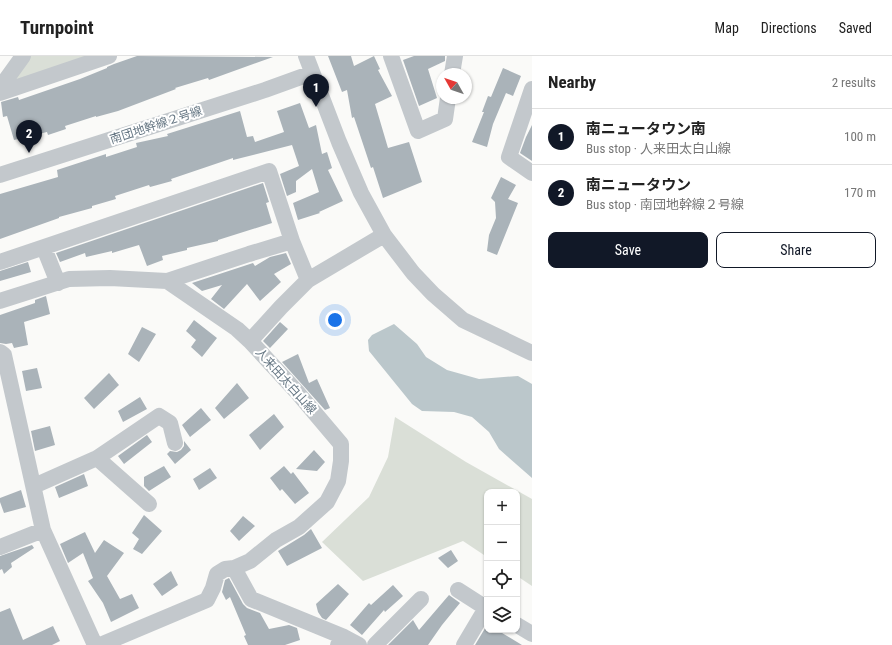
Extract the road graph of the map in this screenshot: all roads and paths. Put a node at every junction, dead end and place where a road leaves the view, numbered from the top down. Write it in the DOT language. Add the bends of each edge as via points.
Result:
graph roads {
  1 [pos="23,56"];
  2 [pos="109,56"];
  3 [pos="306,56"];
  4 [pos="391,56"];
  5 [pos="455,56"];
  6 [pos="453,68"];
  7 [pos="312,73"];
  8 [pos="0,88"];
  9 [pos="532,89"];
  10 [pos="0,93"];
  11 [pos="447,104"];
  12 [pos="532,173"];
  13 [pos="0,175"];
  14 [pos="384,235"];
  15 [pos="292,241"];
  16 [pos="44,248"];
  17 [pos="0,262"];
  18 [pos="308,280"];
  19 [pos="167,281"];
  20 [pos="58,283"];
  21 [pos="0,301"];
  22 [pos="250,341"];
  23 [pos="0,352"];
  24 [pos="532,353"];
  25 [pos="175,443"];
  26 [pos="97,458"];
  27 [pos="34,486"];
  28 [pos="149,504"];
  29 [pos="43,530"];
  30 [pos="0,547"];
  31 [pos="234,568"];
  32 [pos="458,590"];
  33 [pos="422,599"];
  34 [pos="484,607"];
  35 [pos="484,611"];
  36 [pos="520,627"];
  37 [pos="532,634"];
  38 [pos="341,641"];
  39 [pos="95,645"];
  40 [pos="100,645"];
  41 [pos="359,645"];
  42 [pos="375,645"];
  43 [pos="464,645"];
  1 -- 8 [label="street"];
  2 -- 10 [label="street"];
  3 -- 7 [label="street"];
  4 -- 11 [label="street" via="418,131 445,119"];
  5 -- 6 [label="street"];
  7 -- 13 [label="street, 南団地幹線２号線"];
  7 -- 14 [label="street" via="358,186"];
  9 -- 12 [label="street" via="509,157"];
  14 -- 18 [label="street, 人来田太白山線"];
  14 -- 24 [label="street" via="413,273 463,320"];
  15 -- 16 [label="street" via="269,171"];
  15 -- 18 [label="street"];
  15 -- 19 [label="street"];
  16 -- 17 [label="street"];
  16 -- 20 [label="street"];
  18 -- 22 [label="street, 人来田太白山線"];
  19 -- 20 [label="street" via="110,278 69,279"];
  19 -- 22 [label="street" via="237,329"];
  20 -- 21 [label="street"];
  22 -- 31 [label="street, 人来田太白山線" via="340,444 341,461 338,481 327,502 299,527"];
  23 -- 27 [label="street" via="4,356"];
  25 -- 26 [label="street" via="170,423 159,416"];
  26 -- 27 [label="street"];
  26 -- 28 [label="street"];
  27 -- 29 [label="street"];
  29 -- 30 [label="street"];
  29 -- 39 [label="street"];
  31 -- 38 [label="street" via="251,599"];
  31 -- 40 [label="street, 人来田太白山線" via="225,569 218,574 207,600"];
  32 -- 34 [label="street"];
  33 -- 42 [label="street"];
  35 -- 43 [label="street"];
  36 -- 37 [label="street"];
  38 -- 41 [label="street"];
}
